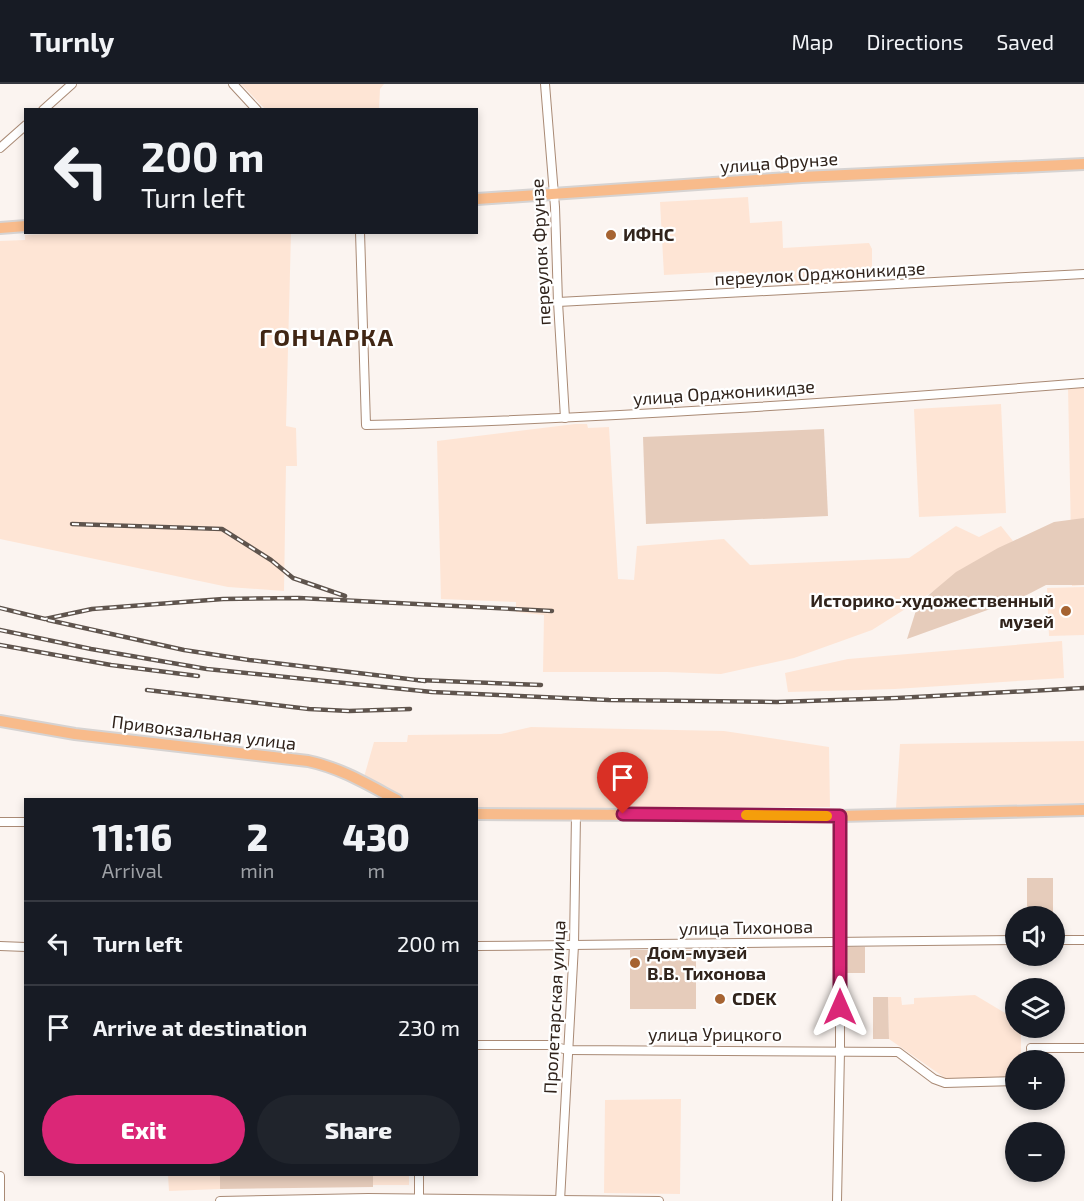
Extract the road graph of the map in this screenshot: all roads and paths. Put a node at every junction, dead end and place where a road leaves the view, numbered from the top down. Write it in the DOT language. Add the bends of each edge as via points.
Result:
graph roads {
  1 [pos="71,84"];
  2 [pos="233,84"];
  3 [pos="545,84"];
  4 [pos="45,108"];
  5 [pos="255,108"];
  6 [pos="24,127"];
  7 [pos="0,148"];
  8 [pos="1084,164"];
  9 [pos="554,194"];
  10 [pos="478,199"];
  11 [pos="24,226"];
  12 [pos="0,228"];
  13 [pos="360,234"];
  14 [pos="1084,274"];
  15 [pos="558,302"];
  16 [pos="1084,383"];
  17 [pos="565,418"];
  18 [pos="0,721"];
  19 [pos="393,798"];
  20 [pos="1084,810"];
  21 [pos="478,814"];
  22 [pos="576,814"];
  23 [pos="840,816"];
  24 [pos="0,822"];
  25 [pos="24,822"];
  26 [pos="1005,940"];
  27 [pos="1065,940"];
  28 [pos="1084,940"];
  29 [pos="840,942"];
  30 [pos="574,945"];
  31 [pos="0,946"];
  32 [pos="478,946"];
  33 [pos="24,947"];
  34 [pos="478,1045"];
  35 [pos="1084,1048"];
  36 [pos="568,1050"];
  37 [pos="1031,1050"];
  38 [pos="840,1051"];
  39 [pos="1005,1081"];
  40 [pos="0,1176"];
  41 [pos="419,1176"];
  42 [pos="419,1199"];
  43 [pos="560,1200"];
  44 [pos="0,1201"];
  45 [pos="220,1201"];
  46 [pos="659,1201"];
  47 [pos="837,1201"];
  1 -- 4 [label="street"];
  2 -- 5 [label="street"];
  3 -- 9 [label="street, переулок Фрунзе"];
  6 -- 7 [label="street"];
  8 -- 9 [label="main road, улица Фрунзе"];
  9 -- 10 [label="main road, улица Фрунзе"];
  9 -- 15 [label="street, переулок Фрунзе"];
  11 -- 12 [label="main road"];
  13 -- 17 [label="street, улица Орджоникидзе" via="366,425"];
  14 -- 15 [label="street, переулок Орджоникидзе"];
  15 -- 17 [label="street, переулок Фрунзе"];
  16 -- 17 [label="street, улица Орджоникидзе"];
  18 -- 19 [label="main road, Привокзальная улица" via="75,734 316,763 351,775"];
  20 -- 23 [label="main road"];
  21 -- 22 [label="main road"];
  22 -- 23 [label="main road"];
  22 -- 30 [label="street, Пролетарская улица"];
  23 -- 29 [label="street"];
  24 -- 25 [label="street"];
  26 -- 29 [label="street, улица Тихонова"];
  27 -- 28 [label="street"];
  29 -- 30 [label="street, улица Тихонова"];
  29 -- 38 [label="street"];
  30 -- 32 [label="street, улица Тихонова"];
  30 -- 36 [label="street, Пролетарская улица"];
  31 -- 33 [label="street"];
  34 -- 36 [label="street, улица Урицкого" via="549,1045"];
  35 -- 37 [label="street"];
  36 -- 38 [label="street, улица Урицкого"];
  36 -- 43 [label="street, Пролетарская улица"];
  38 -- 39 [label="street, улица Урицкого" via="898,1052 945,1083"];
  38 -- 47 [label="street"];
  40 -- 44 [label="street"];
  41 -- 42 [label="street"];
  42 -- 43 [label="street"];
  42 -- 45 [label="street"];
  43 -- 46 [label="street"];
}
